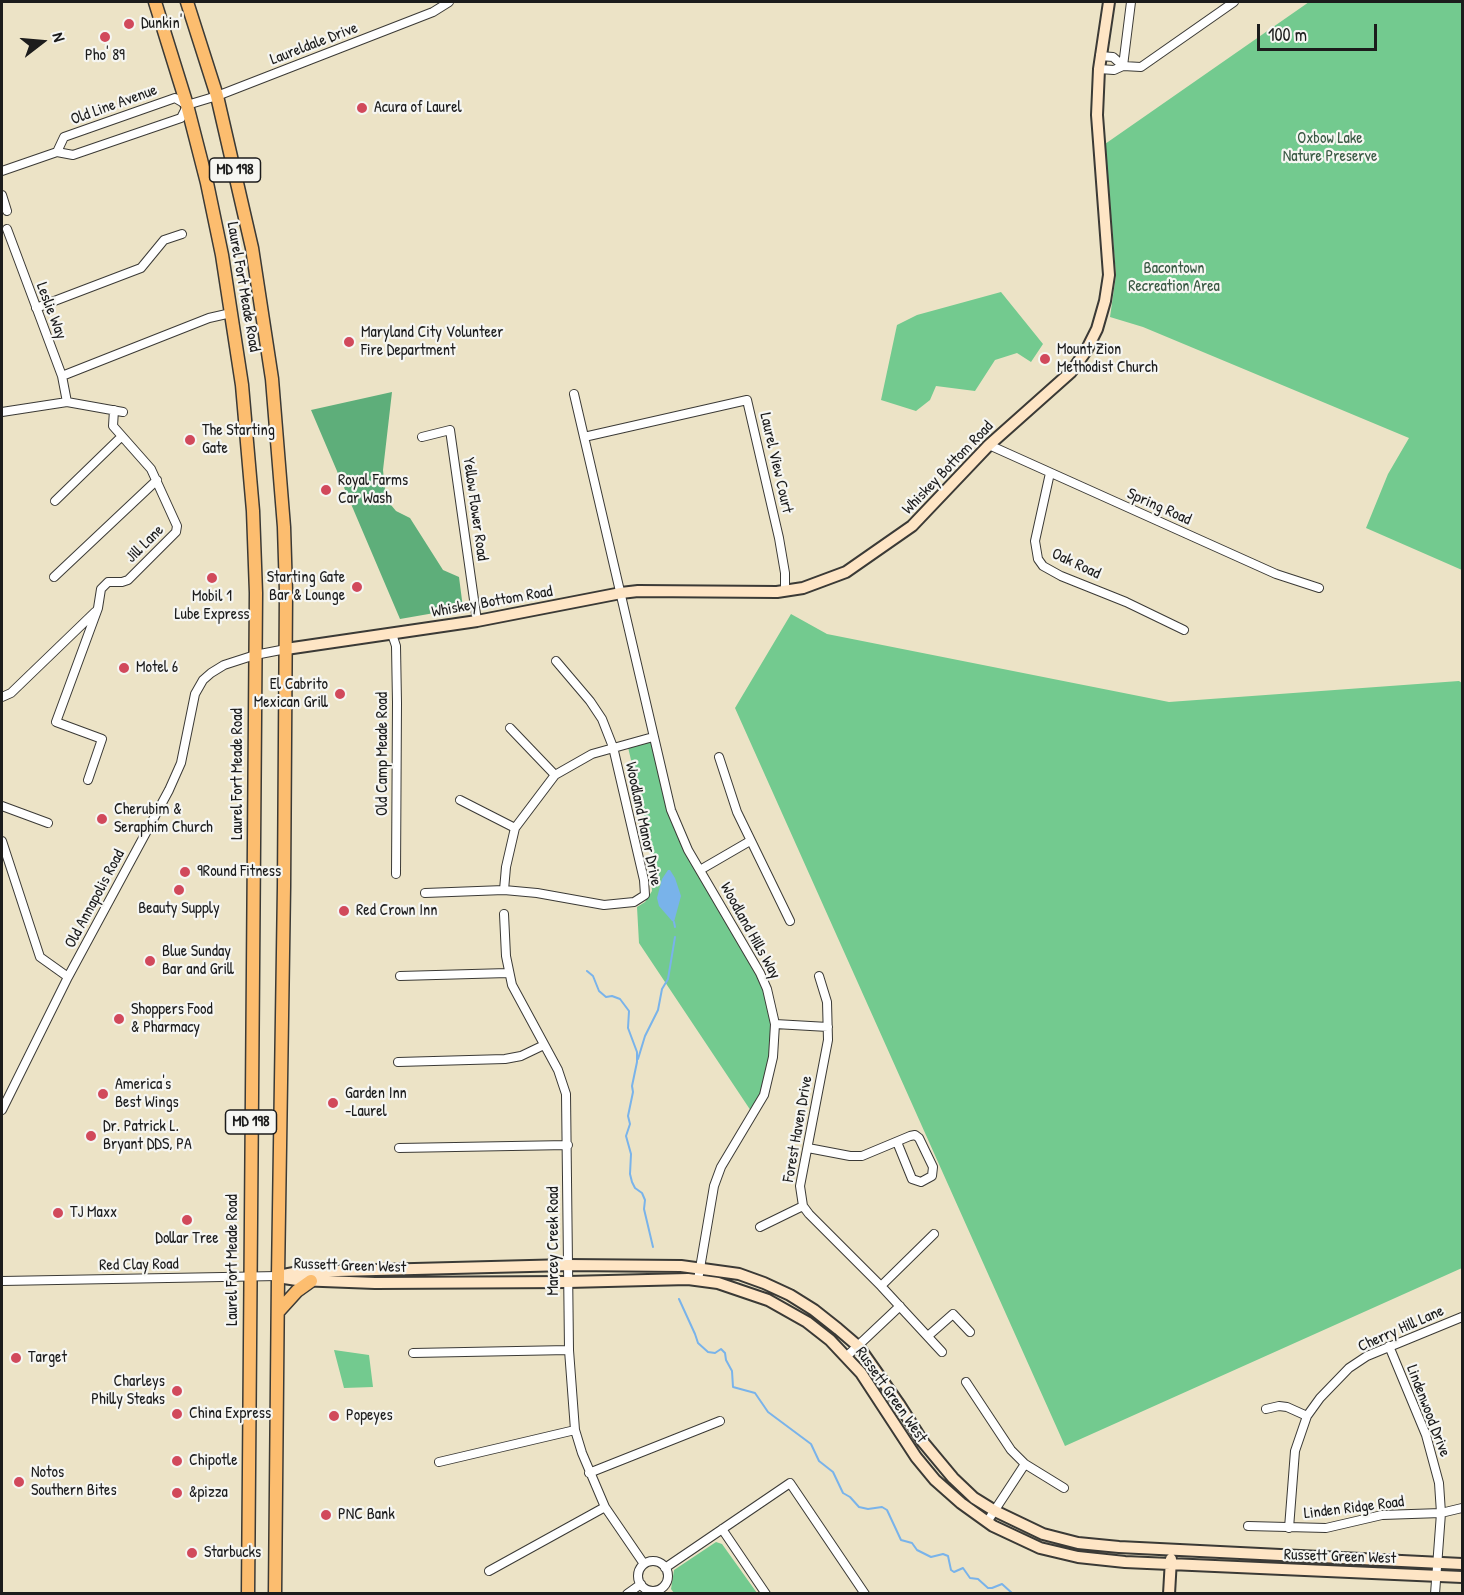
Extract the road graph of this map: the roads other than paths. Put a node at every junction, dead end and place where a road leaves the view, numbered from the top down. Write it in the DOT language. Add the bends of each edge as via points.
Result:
graph roads {
  1 [pos="155,2"];
  2 [pos="187,2"];
  3 [pos="449,2"];
  4 [pos="1108,2"];
  5 [pos="1131,2"];
  6 [pos="1234,2"];
  7 [pos="1100,56"];
  8 [pos="1123,66"];
  9 [pos="1099,69"];
  10 [pos="217,96"];
  11 [pos="187,105"];
  12 [pos="57,152"];
  13 [pos="2,171"];
  14 [pos="2,195"];
  15 [pos="7,211"];
  16 [pos="7,229"];
  17 [pos="182,234"];
  18 [pos="36,309"];
  19 [pos="231,313"];
  20 [pos="62,376"];
  21 [pos="574,394"];
  22 [pos="68,402"];
  23 [pos="114,410"];
  24 [pos="2,412"];
  25 [pos="123,412"];
  26 [pos="121,437"];
  27 [pos="422,437"];
  28 [pos="584,437"];
  29 [pos="989,445"];
  30 [pos="1050,473"];
  31 [pos="157,480"];
  32 [pos="55,501"];
  33 [pos="54,577"];
  34 [pos="1319,588"];
  35 [pos="786,591"];
  36 [pos="621,593"];
  37 [pos="98,608"];
  38 [pos="477,621"];
  39 [pos="1184,630"];
  40 [pos="392,634"];
  41 [pos="286,649"];
  42 [pos="255,655"];
  43 [pos="556,661"];
  44 [pos="2,697"];
  45 [pos="510,728"];
  46 [pos="653,738"];
  47 [pos="613,747"];
  48 [pos="718,757"];
  49 [pos="555,775"];
  50 [pos="88,780"];
  51 [pos="460,800"];
  52 [pos="2,806"];
  53 [pos="48,823"];
  54 [pos="515,828"];
  55 [pos="2,841"];
  56 [pos="750,841"];
  57 [pos="700,870"];
  58 [pos="396,874"];
  59 [pos="504,890"];
  60 [pos="425,893"];
  61 [pos="504,914"];
  62 [pos="790,921"];
  63 [pos="508,973"];
  64 [pos="400,976"];
  65 [pos="819,976"];
  66 [pos="68,977"];
  67 [pos="775,1024"];
  68 [pos="828,1027"];
  69 [pos="544,1045"];
  70 [pos="398,1062"];
  71 [pos="4,1101"];
  72 [pos="2,1110"];
  73 [pos="897,1142"];
  74 [pos="568,1145"];
  75 [pos="399,1148"];
  76 [pos="808,1148"];
  77 [pos="803,1206"];
  78 [pos="760,1227"];
  79 [pos="934,1234"];
  80 [pos="568,1265"];
  81 [pos="700,1268"];
  82 [pos="278,1276"];
  83 [pos="250,1277"];
  84 [pos="698,1280"];
  85 [pos="2,1281"];
  86 [pos="311,1281"];
  87 [pos="568,1282"];
  88 [pos="881,1286"];
  89 [pos="900,1306"];
  90 [pos="278,1312"];
  91 [pos="1462,1317"];
  92 [pos="970,1332"];
  93 [pos="928,1336"];
  94 [pos="1389,1346"];
  95 [pos="859,1347"];
  96 [pos="569,1350"];
  97 [pos="942,1352"];
  98 [pos="413,1353"];
  99 [pos="847,1356"];
  100 [pos="966,1382"];
  101 [pos="1266,1409"];
  102 [pos="1307,1416"];
  103 [pos="720,1421"];
  104 [pos="575,1430"];
  105 [pos="439,1462"];
  106 [pos="1025,1464"];
  107 [pos="590,1473"];
  108 [pos="1064,1488"];
  109 [pos="604,1507"];
  110 [pos="1462,1508"];
  111 [pos="995,1511"];
  112 [pos="1441,1513"];
  113 [pos="987,1522"];
  114 [pos="1248,1526"];
  115 [pos="1290,1528"];
  116 [pos="722,1529"];
  117 [pos="1171,1550"];
  118 [pos="1438,1563"];
  119 [pos="644,1564"];
  120 [pos="1171,1564"];
  121 [pos="1462,1564"];
  122 [pos="665,1568"];
  123 [pos="489,1571"];
  124 [pos="1437,1576"];
  125 [pos="1462,1577"];
  126 [pos="640,1584"];
  127 [pos="662,1591"];
  128 [pos="248,1593"];
  129 [pos="276,1593"];
  130 [pos="627,1593"];
  131 [pos="766,1593"];
  132 [pos="865,1593"];
  133 [pos="1169,1593"];
  134 [pos="1436,1593"];
  1 -- 11 [label="main road, Laurel Fort Meade Road / MD 198"];
  2 -- 10 [label="main road, Laurel Fort Meade Road / MD 198"];
  3 -- 10 [label="street, Laureldale Drive" via="433,12"];
  4 -- 7 [label="street, Whiskey Bottom Road"];
  5 -- 8 [label="street"];
  6 -- 8 [label="street" via="1141,67"];
  7 -- 8 [label="street" via="1113,57"];
  7 -- 9 [label="street, Whiskey Bottom Road"];
  8 -- 9 [label="street"];
  9 -- 29 [label="street, Whiskey Bottom Road" via="1098,136 1109,269 1102,316 1071,372"];
  10 -- 11 [label="street, Laureldale Drive"];
  10 -- 41 [label="main road, Laurel Fort Meade Road / MD 198" via="252,248 272,378 284,526"];
  11 -- 12 [label="street, Old Line Avenue" via="181,117 73,155"];
  11 -- 12 [label="street, Old Line Avenue" via="175,98 64,137"];
  11 -- 19 [label="main road, Laurel Fort Meade Road / MD 198" via="207,183"];
  12 -- 13 [label="street, Old Line Avenue"];
  14 -- 15 [label="street"];
  16 -- 18 [label="street, Leslie Way"];
  17 -- 18 [label="street" via="164,240 141,268"];
  18 -- 20 [label="street, Leslie Way"];
  19 -- 20 [label="street"];
  19 -- 42 [label="main road, Laurel Fort Meade Road / MD 198" via="249,459"];
  20 -- 22 [label="street, Leslie Way"];
  21 -- 28 [label="street"];
  22 -- 23 [label="street"];
  22 -- 24 [label="street"];
  23 -- 25 [label="street"];
  23 -- 26 [label="street, Jill Lane" via="113,426"];
  26 -- 31 [label="street, Jill Lane"];
  26 -- 32 [label="street"];
  27 -- 38 [label="street, Yellow Flower Road" via="450,430"];
  28 -- 35 [label="street, Laurel View Court" via="747,400 779,538"];
  28 -- 36 [label="street"];
  29 -- 30 [label="street, Spring Road"];
  29 -- 35 [label="street, Whiskey Bottom Road" via="923,516 873,555 834,578"];
  30 -- 34 [label="street, Spring Road" via="1276,574"];
  30 -- 39 [label="street, Oak Road" via="1035,541 1042,566"];
  31 -- 33 [label="street"];
  31 -- 37 [label="street, Jill Lane" via="176,532 128,580 108,582 101,589"];
  35 -- 36 [label="street, Whiskey Bottom Road"];
  36 -- 38 [label="street, Whiskey Bottom Road"];
  36 -- 46 [label="street, Woodland Hills Way"];
  37 -- 44 [label="street" via="11,693"];
  37 -- 50 [label="street, Jill Lane" via="56,722 102,739"];
  38 -- 40 [label="street, Whiskey Bottom Road"];
  40 -- 41 [label="street, Whiskey Bottom Road"];
  40 -- 58 [label="street, Old Camp Meade Road" via="396,646 397,703"];
  41 -- 42 [label="street, Old Annapolis Road"];
  41 -- 82 [label="main road, Laurel Fort Meade Road / MD 198"];
  42 -- 66 [label="street, Old Annapolis Road" via="210,673 199,687 175,777"];
  42 -- 83 [label="main road, Laurel Fort Meade Road / MD 198"];
  43 -- 47 [label="street, Woodland Manor Drive" via="591,701"];
  45 -- 49 [label="street"];
  46 -- 47 [label="street"];
  46 -- 57 [label="street, Woodland Hills Way" via="671,810"];
  47 -- 49 [label="street"];
  47 -- 59 [label="street, Woodland Manor Drive" via="645,895 634,902 604,905"];
  48 -- 56 [label="street"];
  49 -- 54 [label="street"];
  51 -- 54 [label="street"];
  52 -- 53 [label="street"];
  54 -- 59 [label="street"];
  55 -- 66 [label="street" via="40,957"];
  56 -- 57 [label="street"];
  56 -- 62 [label="street"];
  57 -- 67 [label="street, Woodland Hills Way" via="760,973"];
  59 -- 60 [label="street, Woodland Manor Drive"];
  61 -- 63 [label="street, Marcey Creek Road"];
  63 -- 64 [label="street"];
  63 -- 69 [label="street, Marcey Creek Road"];
  65 -- 68 [label="street, Forest Haven Drive" via="827,1002"];
  66 -- 71 [label="street, Old Annapolis Road"];
  67 -- 68 [label="street"];
  67 -- 81 [label="street, Woodland Hills Way" via="773,1057 764,1095 720,1167 714,1186"];
  68 -- 76 [label="street, Forest Haven Drive"];
  69 -- 70 [label="street" via="505,1059"];
  69 -- 74 [label="street, Marcey Creek Road" via="566,1094"];
  71 -- 72 [label="street, Old Annapolis Road"];
  73 -- 73 [label="street" via="912,1179 921,1182 932,1176 933,1167 919,1138 910,1136"];
  73 -- 76 [label="street" via="862,1156"];
  74 -- 75 [label="street"];
  74 -- 80 [label="street, Marcey Creek Road"];
  76 -- 77 [label="street, Forest Haven Drive" via="800,1186"];
  77 -- 78 [label="street"];
  77 -- 88 [label="street, Forest Haven Drive"];
  79 -- 88 [label="street"];
  80 -- 81 [label="street, Russett Green West"];
  80 -- 82 [label="street, Russett Green West"];
  80 -- 87 [label="street, Marcey Creek Road"];
  81 -- 84 [label="street, Woodland Hills Way"];
  81 -- 95 [label="street, Russett Green West" via="740,1275 790,1295"];
  82 -- 83 [label="street, Red Clay Road"];
  82 -- 86 [label="street, Russett Green West"];
  82 -- 90 [label="main road, Laurel Fort Meade Road / MD 198"];
  83 -- 85 [label="street, Red Clay Road"];
  83 -- 128 [label="main road, Laurel Fort Meade Road / MD 198"];
  84 -- 87 [label="street, Russett Green West"];
  84 -- 99 [label="street, Russett Green West" via="744,1290 768,1300 807,1322"];
  86 -- 87 [label="street, Russett Green West"];
  86 -- 90 [label="main road"];
  87 -- 96 [label="street, Marcey Creek Road"];
  88 -- 89 [label="street, Forest Haven Drive"];
  89 -- 93 [label="street, Forest Haven Drive"];
  89 -- 95 [label="street"];
  90 -- 129 [label="main road, Laurel Fort Meade Road / MD 198"];
  91 -- 94 [label="street, Cherry Hill Lane"];
  92 -- 93 [label="street" via="953,1314"];
  93 -- 97 [label="street, Forest Haven Drive"];
  94 -- 102 [label="street, Cherry Hill Lane" via="1349,1368"];
  94 -- 112 [label="street, Lindenwood Drive" via="1426,1435 1439,1483"];
  95 -- 99 [label="street"];
  95 -- 111 [label="street, Russett Green West" via="938,1462 974,1498"];
  96 -- 98 [label="street"];
  96 -- 104 [label="street, Marcey Creek Road"];
  99 -- 113 [label="street, Russett Green West" via="922,1464"];
  100 -- 106 [label="street"];
  101 -- 102 [label="street" via="1287,1407"];
  102 -- 115 [label="street, Cherry Hill Lane" via="1295,1451"];
  103 -- 107 [label="street"];
  104 -- 105 [label="street"];
  104 -- 107 [label="street, Marcey Creek Road"];
  106 -- 108 [label="street"];
  106 -- 111 [label="street"];
  107 -- 109 [label="street, Marcey Creek Road"];
  109 -- 119 [label="street, Marcey Creek Road"];
  109 -- 123 [label="street"];
  110 -- 112 [label="street, Linden Ridge Road"];
  111 -- 113 [label="street"];
  111 -- 117 [label="street, Russett Green West" via="1043,1534 1078,1543"];
  112 -- 115 [label="street, Linden Ridge Road" via="1382,1515 1326,1528"];
  112 -- 118 [label="street, Lindenwood Drive"];
  113 -- 120 [label="street, Russett Green West" via="1040,1548 1063,1554"];
  114 -- 115 [label="street, Linden Ridge Road"];
  116 -- 122 [label="street"];
  116 -- 131 [label="street"];
  116 -- 132 [label="street" via="790,1483"];
  117 -- 118 [label="street, Russett Green West"];
  117 -- 120 [label="street"];
  118 -- 121 [label="street, Russett Green West"];
  118 -- 124 [label="street, Lindenwood Drive"];
  119 -- 122 [label="street" via="658,1562"];
  119 -- 126 [label="street" via="638,1576"];
  120 -- 124 [label="street, Russett Green West"];
  120 -- 133 [label="street"];
  122 -- 127 [label="street" via="667,1582"];
  124 -- 125 [label="street, Russett Green West"];
  124 -- 134 [label="street, Lindenwood Drive"];
  126 -- 127 [label="street" via="652,1591"];
  126 -- 130 [label="street"];
}
